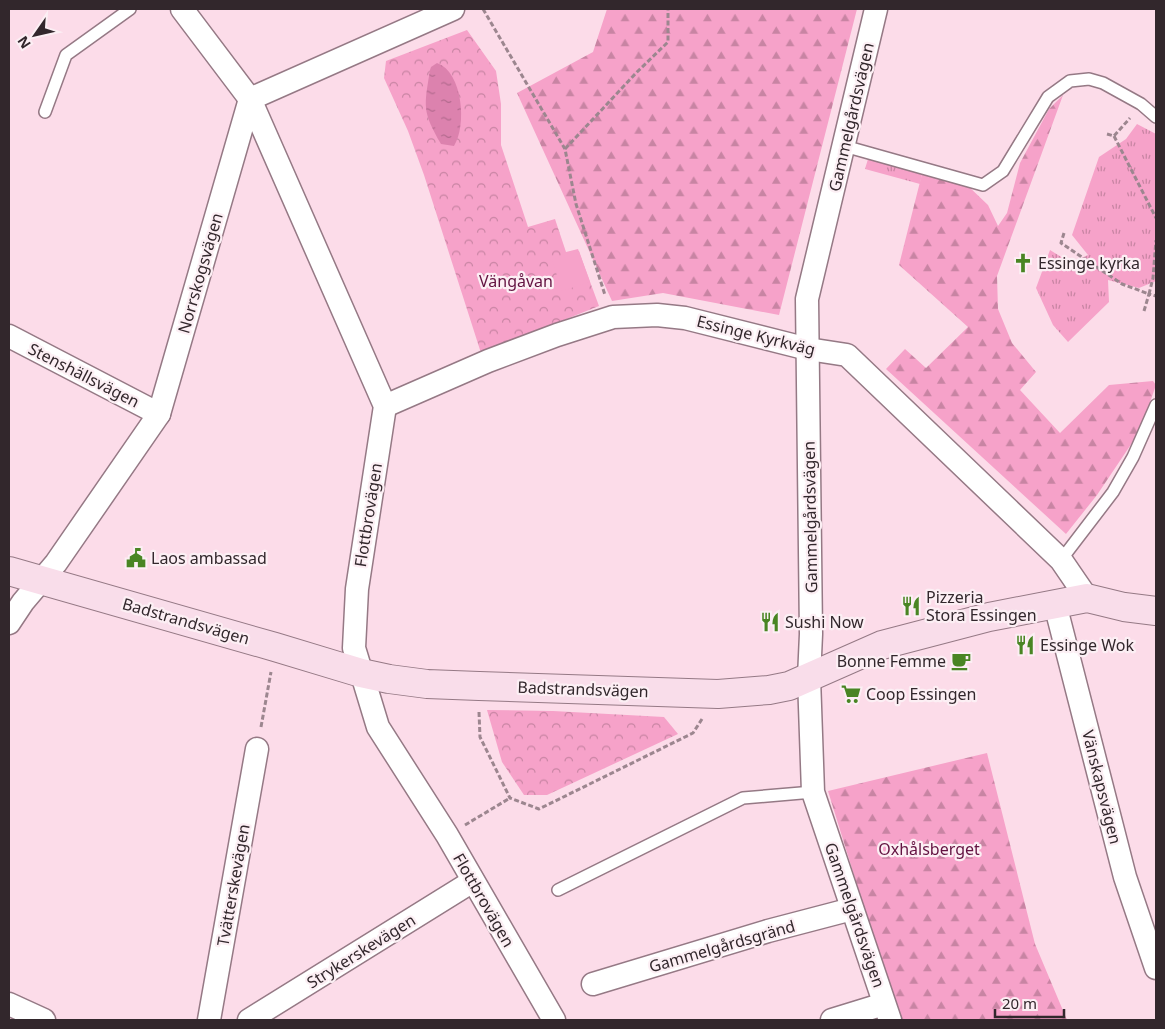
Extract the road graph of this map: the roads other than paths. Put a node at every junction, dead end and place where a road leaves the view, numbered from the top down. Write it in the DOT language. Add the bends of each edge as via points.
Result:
graph roads {
  1 [pos="130,9"];
  2 [pos="182,9"];
  3 [pos="453,9"];
  4 [pos="876,9"];
  5 [pos="250,99"];
  6 [pos="45,112"];
  7 [pos="1156,117"];
  8 [pos="844,146"];
  9 [pos="9,336"];
  10 [pos="808,349"];
  11 [pos="1156,405"];
  12 [pos="385,406"];
  13 [pos="159,414"];
  14 [pos="1061,560"];
  15 [pos="9,571"];
  16 [pos="41,580"];
  17 [pos="1087,598"];
  18 [pos="1055,604"];
  19 [pos="1156,611"];
  20 [pos="9,623"];
  21 [pos="361,673"];
  22 [pos="809,678"];
  23 [pos="257,749"];
  24 [pos="813,792"];
  25 [pos="474,881"];
  26 [pos="558,890"];
  27 [pos="852,910"];
  28 [pos="1156,968"];
  29 [pos="593,984"];
  30 [pos="11,1010"];
  31 [pos="888,1012"];
  32 [pos="44,1020"];
  33 [pos="209,1020"];
  34 [pos="249,1020"];
  35 [pos="554,1020"];
  36 [pos="832,1020"];
  1 -- 6 [label="lane" via="66,55"];
  2 -- 5 [label="street"];
  3 -- 5 [label="street"];
  4 -- 8 [label="street, Gammelgårdsvägen"];
  5 -- 12 [label="street"];
  5 -- 13 [label="street, Norrskogsvägen"];
  7 -- 8 [label="lane" via="1141,104 1102,83 1089,79 1070,81 1048,97 1004,171 983,185"];
  8 -- 10 [label="street, Gammelgårdsvägen" via="807,299"];
  9 -- 13 [label="street, Stenshällsvägen"];
  10 -- 12 [label="street, Essinge Kyrkväg" via="684,318 657,315 612,317 488,361"];
  10 -- 14 [label="street, Essinge Kyrkväg" via="846,355"];
  10 -- 22 [label="street, Gammelgårdsvägen"];
  11 -- 14 [label="lane" via="1133,458 1113,492"];
  12 -- 21 [label="street, Flottbrovägen" via="357,589 354,648"];
  13 -- 16 [label="street, Norrskogsvägen"];
  14 -- 17 [label="street, Essinge Kyrkväg"];
  15 -- 16 [label="street, Badstrandsvägen"];
  16 -- 20 [label="street, Norrskogsvägen"];
  16 -- 21 [label="street, Badstrandsvägen"];
  17 -- 18 [label="street, Badstrandsvägen"];
  17 -- 19 [label="street, Badstrandsvägen"];
  18 -- 22 [label="street, Badstrandsvägen" via="989,617 882,645"];
  18 -- 28 [label="street, Vänskapsvägen" via="1125,877"];
  21 -- 22 [label="street, Badstrandsvägen" via="417,683 718,694 768,690"];
  21 -- 25 [label="street, Flottbrovägen" via="378,727"];
  22 -- 24 [label="street, Gammelgårdsvägen"];
  23 -- 33 [label="street, Tvätterskevägen"];
  24 -- 26 [label="lane" via="743,798"];
  24 -- 27 [label="street, Gammelgårdsvägen"];
  25 -- 34 [label="street, Strykerskevägen"];
  25 -- 35 [label="street, Flottbrovägen"];
  27 -- 29 [label="street, Gammelgårdsgränd"];
  27 -- 31 [label="street, Gammelgårdsvägen"];
  30 -- 32 [label="street"];
  31 -- 36 [label="street"];
}
